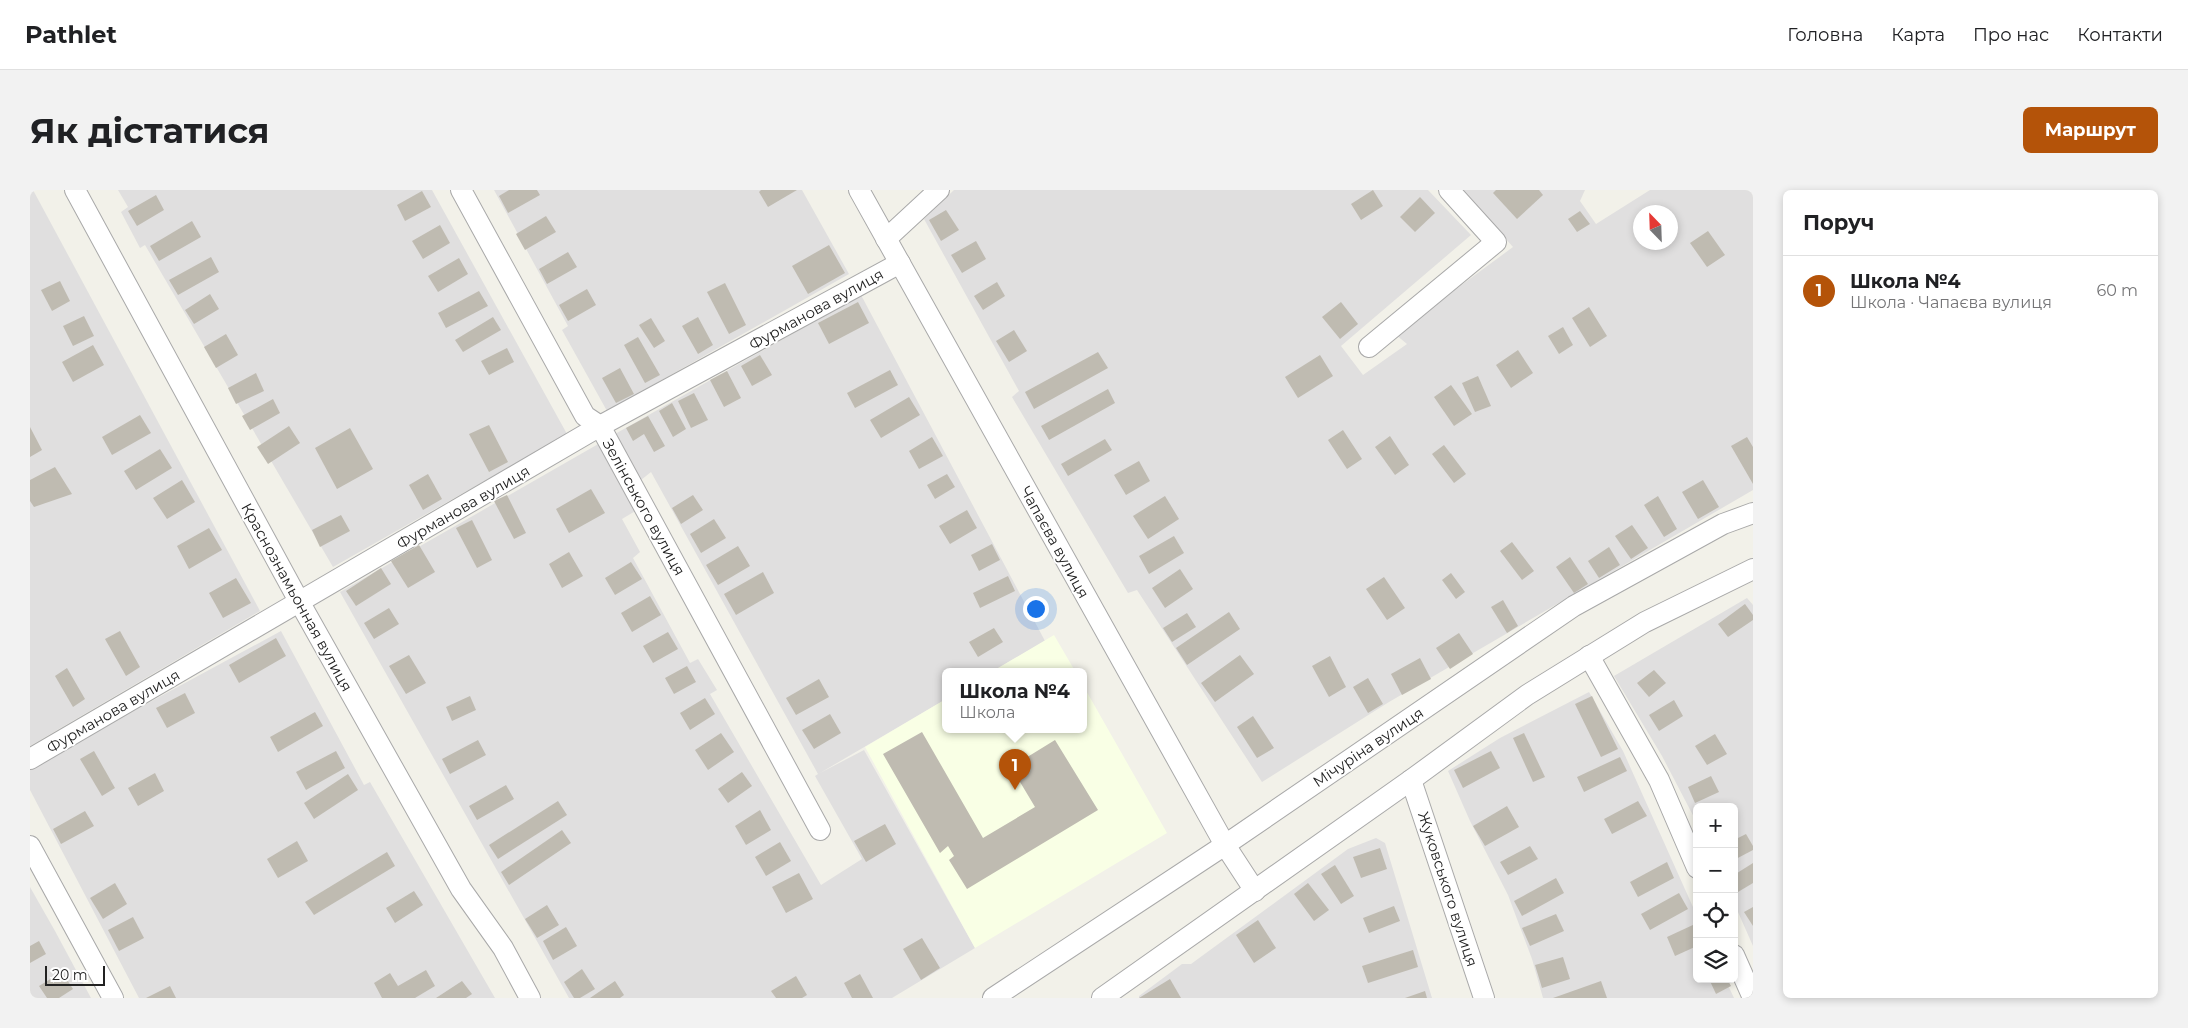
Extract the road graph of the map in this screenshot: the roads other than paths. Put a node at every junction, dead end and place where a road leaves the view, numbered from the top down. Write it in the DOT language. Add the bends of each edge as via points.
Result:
graph roads {
  1 [pos="74,190"];
  2 [pos="461,190"];
  3 [pos="859,190"];
  4 [pos="939,190"];
  5 [pos="1449,190"];
  6 [pos="886,239"];
  7 [pos="900,263"];
  8 [pos="1369,347"];
  9 [pos="600,426"];
  10 [pos="1753,513"];
  11 [pos="1753,568"];
  12 [pos="300,603"];
  13 [pos="1589,656"];
  14 [pos="30,759"];
  15 [pos="1411,780"];
  16 [pos="820,830"];
  17 [pos="1225,845"];
  18 [pos="30,846"];
  19 [pos="1693,859"];
  20 [pos="1255,891"];
  21 [pos="1738,964"];
  22 [pos="1128,990"];
  23 [pos="113,998"];
  24 [pos="530,998"];
  25 [pos="992,998"];
  26 [pos="1102,998"];
  27 [pos="1484,998"];
  28 [pos="1753,998"];
  1 -- 12 [label="street, Краснознамьонная вулиця"];
  2 -- 9 [label="street, Зелінського вулиця" via="585,416"];
  3 -- 6 [label="street, Чапаєва вулиця"];
  4 -- 6 [label="street"];
  5 -- 8 [label="street" via="1496,242"];
  6 -- 7 [label="street, Чапаєва вулиця"];
  7 -- 9 [label="street, Фурманова вулиця"];
  7 -- 17 [label="street, Чапаєва вулиця"];
  9 -- 12 [label="street, Фурманова вулиця"];
  9 -- 16 [label="street, Зелінського вулиця"];
  10 -- 17 [label="street, Мічуріна вулиця" via="1723,524 1574,606"];
  11 -- 13 [label="street" via="1645,622"];
  12 -- 14 [label="street, Фурманова вулиця"];
  12 -- 24 [label="street, Краснознамьонная вулиця" via="461,889 503,948"];
  13 -- 15 [label="street" via="1527,695"];
  13 -- 19 [label="street" via="1658,780"];
  15 -- 20 [label="street"];
  15 -- 27 [label="street, Жуковського вулиця"];
  17 -- 20 [label="street, Чапаєва вулиця"];
  17 -- 25 [label="street, Мічуріна вулиця"];
  18 -- 23 [label="street"];
  20 -- 22 [label="street"];
  21 -- 28 [label="street"];
  22 -- 26 [label="street"];
}
